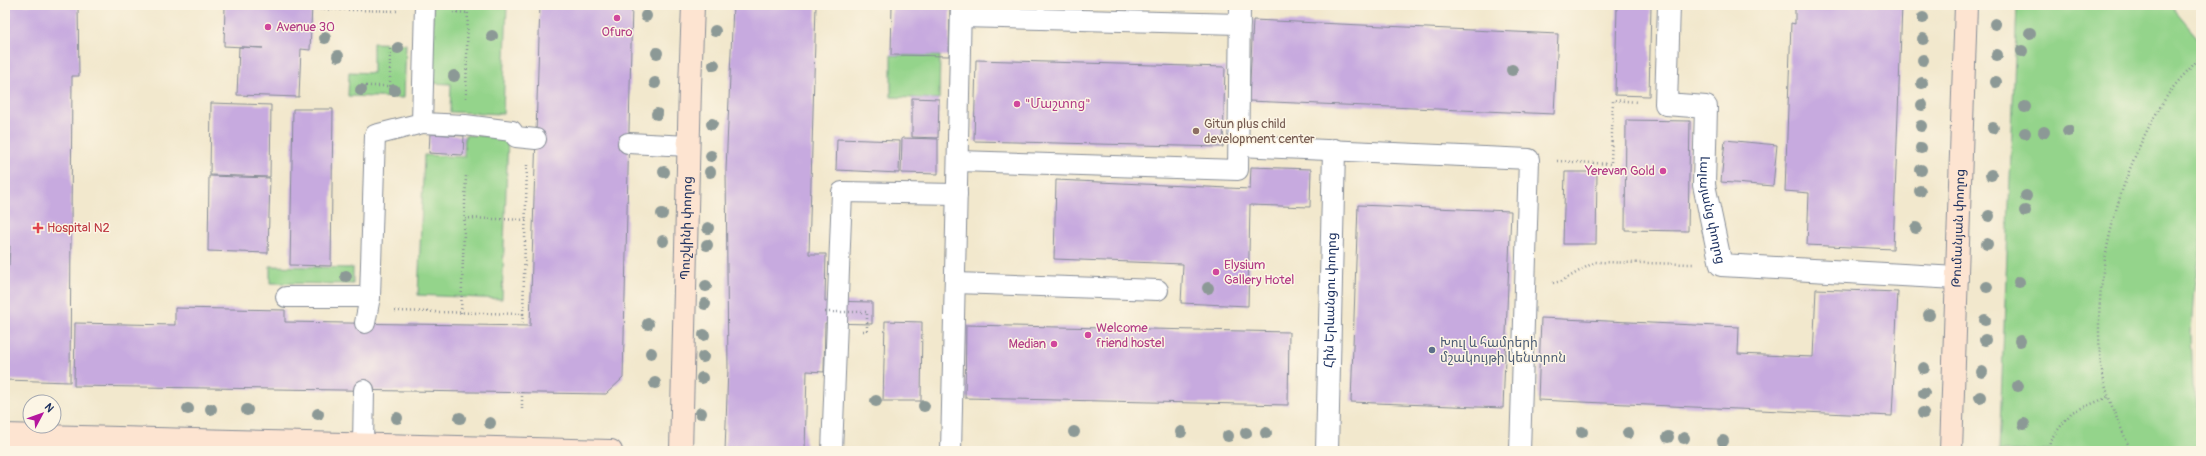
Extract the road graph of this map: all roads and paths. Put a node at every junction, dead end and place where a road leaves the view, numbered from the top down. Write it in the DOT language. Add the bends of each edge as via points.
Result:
graph roads {
  1 [pos="468,5"];
  2 [pos="694,5"];
  3 [pos="1669,5"];
  4 [pos="1966,5"];
  5 [pos="425,8"];
  6 [pos="312,9"];
  7 [pos="961,11"];
  8 [pos="468,13"];
  9 [pos="1240,14"];
  10 [pos="390,47"];
  11 [pos="2201,56"];
  12 [pos="358,86"];
  13 [pos="1666,104"];
  14 [pos="422,124"];
  15 [pos="465,125"];
  16 [pos="532,139"];
  17 [pos="628,143"];
  18 [pos="689,146"];
  19 [pos="1239,146"];
  20 [pos="1334,150"];
  21 [pos="1529,159"];
  22 [pos="958,161"];
  23 [pos="466,176"];
  24 [pos="957,194"];
  25 [pos="465,218"];
  26 [pos="526,220"];
  27 [pos="1721,265"];
  28 [pos="1956,278"];
  29 [pos="955,283"];
  30 [pos="1158,290"];
  31 [pos="1525,290"];
  32 [pos="286,297"];
  33 [pos="367,310"];
  34 [pos="825,312"];
  35 [pos="461,313"];
  36 [pos="523,314"];
  37 [pos="522,325"];
  38 [pos="867,331"];
  39 [pos="364,390"];
  40 [pos="522,392"];
  41 [pos="2108,397"];
  42 [pos="522,408"];
  43 [pos="5,435"];
  44 [pos="363,444"];
  45 [pos="183,445"];
  46 [pos="611,451"];
  47 [pos="681,451"];
  48 [pos="832,451"];
  49 [pos="951,451"];
  50 [pos="1327,451"];
  51 [pos="1520,451"];
  52 [pos="1951,451"];
  53 [pos="2049,451"];
  54 [pos="2131,451"];
  1 -- 8 [label="path"];
  2 -- 18 [label="street, Պուշկինի փողոց"];
  3 -- 13 [label="street"];
  4 -- 28 [label="street, Թումանյան փողոց"];
  5 -- 6 [label="path"];
  5 -- 8 [label="path"];
  5 -- 14 [label="lane"];
  7 -- 9 [label="lane"];
  7 -- 22 [label="lane"];
  8 -- 15 [label="path"];
  9 -- 19 [label="lane"];
  10 -- 12 [label="path" via="390,86"];
  11 -- 41 [label="path" via="2170,92 2145,135 2130,169 2117,213 2106,256 2099,330 2101,366"];
  13 -- 21 [label="path" via="1613,100 1611,164"];
  13 -- 27 [label="street, Լալայանց փողոց" via="1706,107 1704,185"];
  14 -- 15 [label="lane"];
  14 -- 33 [label="lane" via="375,135"];
  15 -- 16 [label="lane" via="512,132 516,137"];
  16 -- 26 [label="path"];
  17 -- 18 [label="lane"];
  18 -- 47 [label="street, Պուշկինի փողոց"];
  19 -- 20 [label="lane"];
  19 -- 22 [label="lane" via="1238,170"];
  20 -- 21 [label="lane"];
  20 -- 50 [label="street, Հին Երևանցու փողոց"];
  21 -- 31 [label="lane"];
  22 -- 24 [label="lane"];
  23 -- 25 [label="path"];
  24 -- 29 [label="lane"];
  24 -- 48 [label="lane" via="842,192"];
  25 -- 26 [label="path"];
  25 -- 35 [label="path"];
  26 -- 36 [label="path"];
  27 -- 28 [label="street, Լալայանց փողոց"];
  27 -- 31 [label="path" via="1595,262 1562,281"];
  28 -- 52 [label="street, Թումանյան փողոց"];
  29 -- 30 [label="lane"];
  29 -- 49 [label="lane"];
  31 -- 51 [label="lane"];
  32 -- 33 [label="lane"];
  33 -- 35 [label="path"];
  34 -- 38 [label="path, bridge" via="867,312"];
  35 -- 36 [label="path"];
  36 -- 37 [label="path"];
  39 -- 44 [label="lane"];
  40 -- 42 [label="path"];
  41 -- 53 [label="path" via="2072,412 2050,440"];
  41 -- 54 [label="path"];
  43 -- 45 [label="street"];
  44 -- 45 [label="street"];
  44 -- 46 [label="street"];
}
